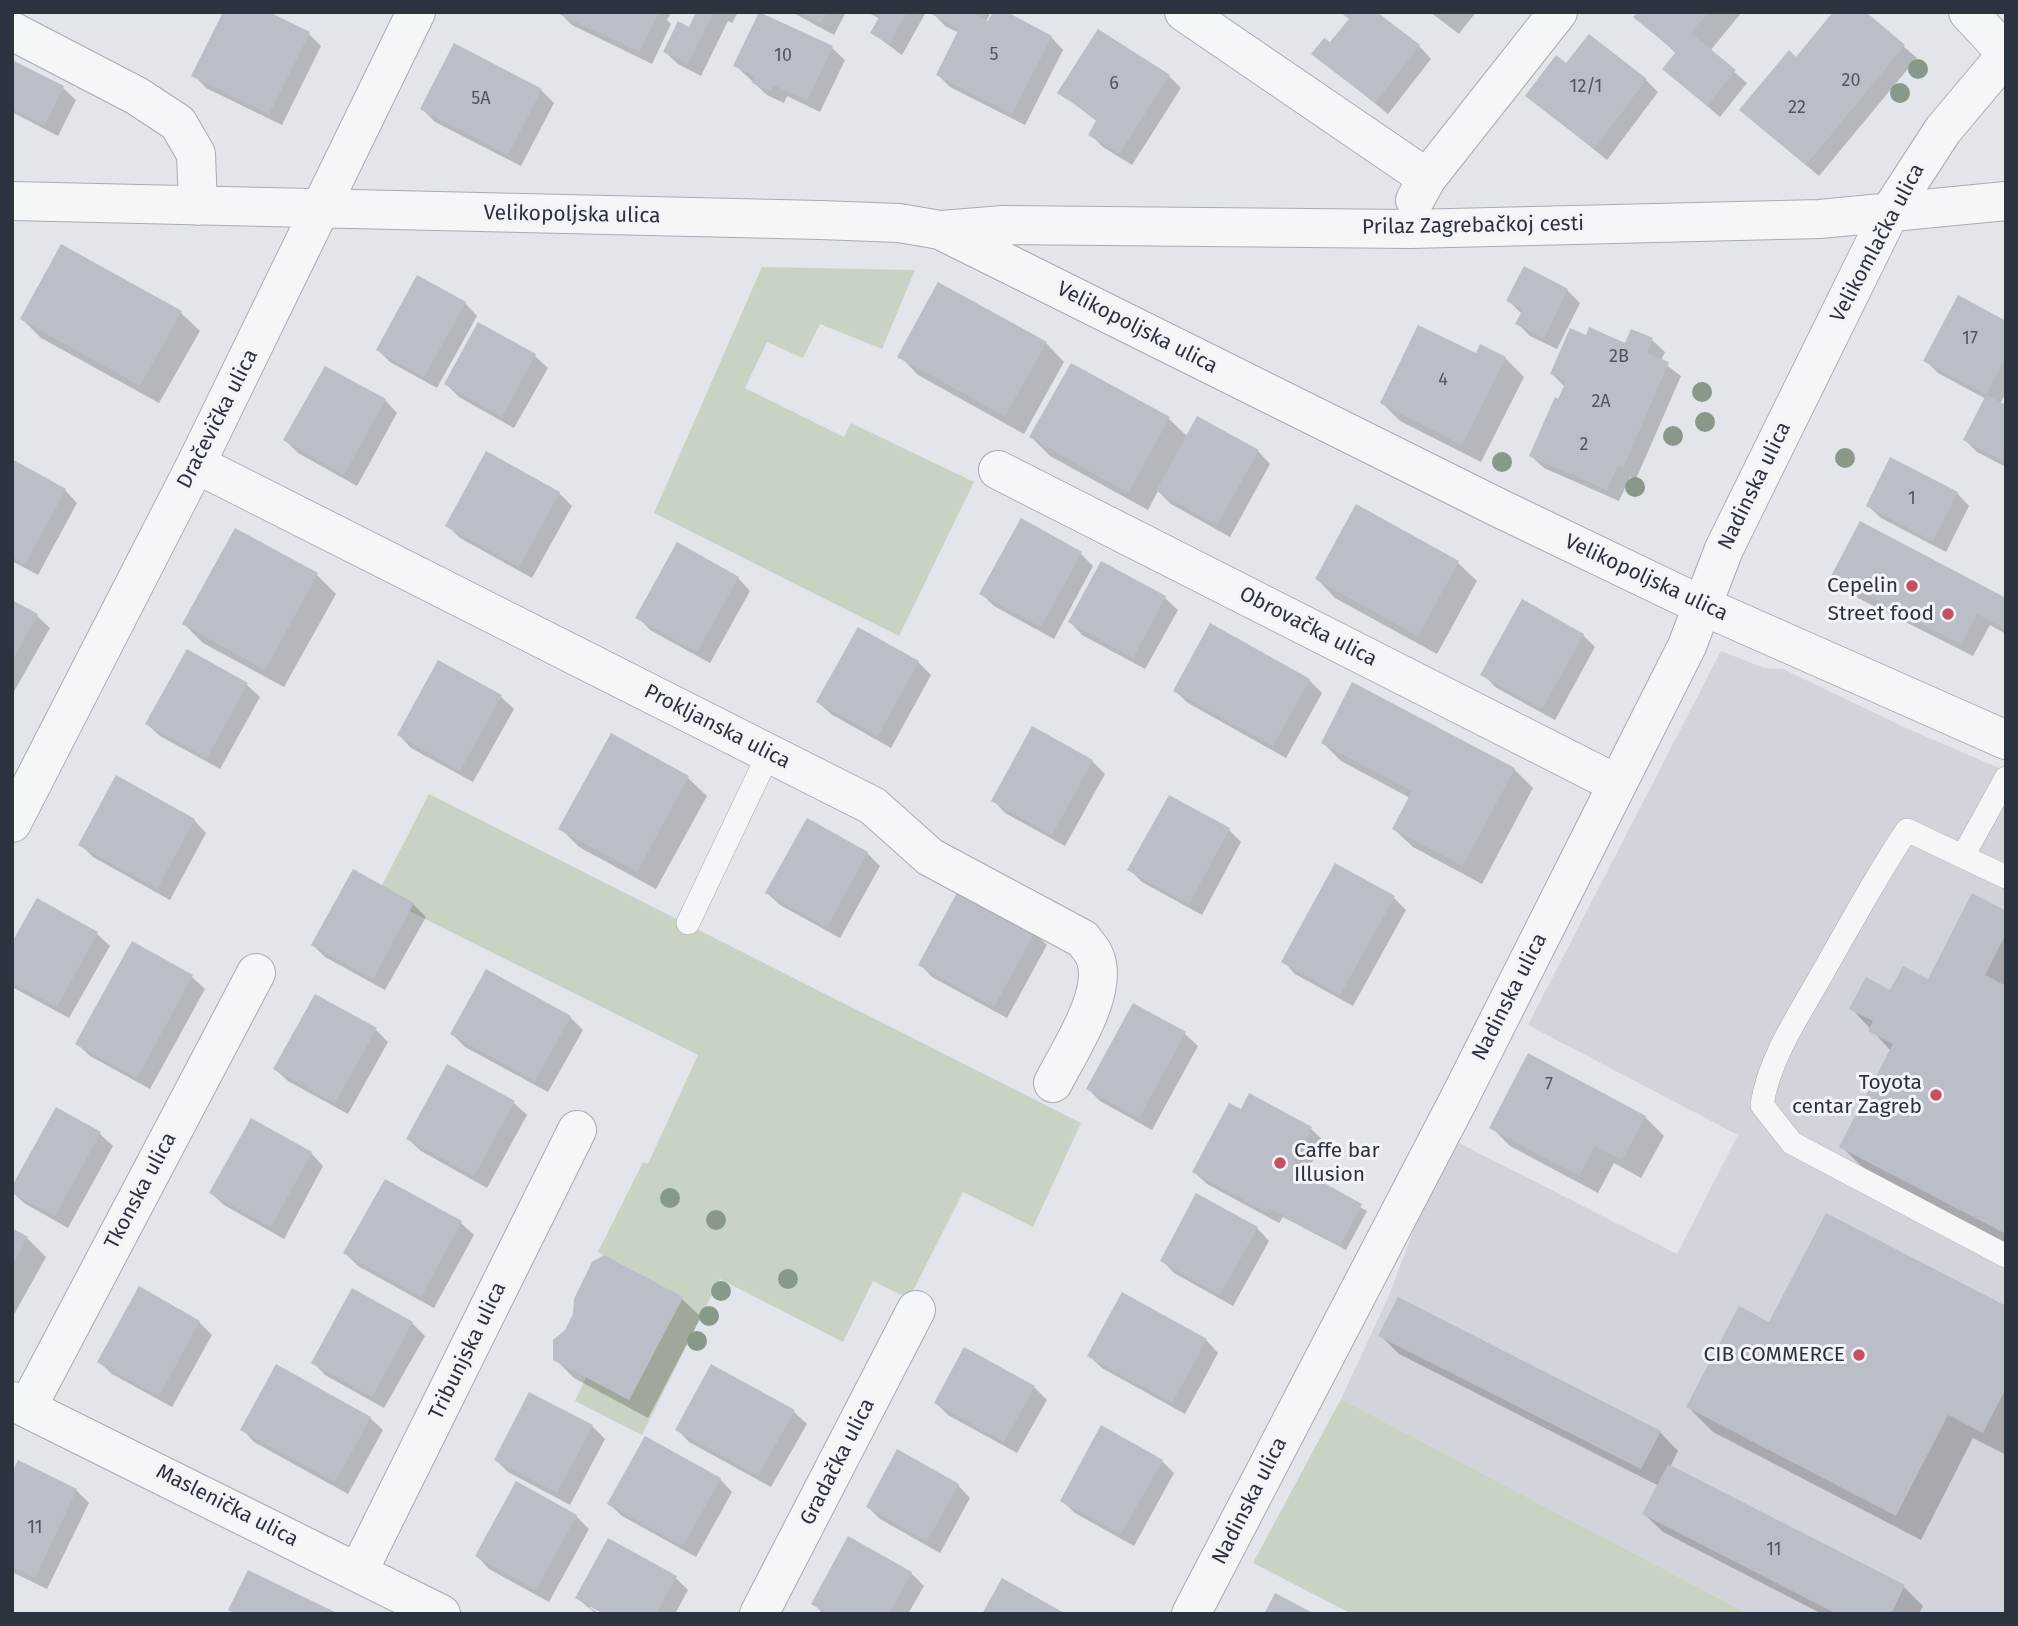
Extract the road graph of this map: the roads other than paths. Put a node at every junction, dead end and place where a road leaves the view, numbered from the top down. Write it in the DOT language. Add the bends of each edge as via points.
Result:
graph roads {
  1 [pos="416,12"];
  2 [pos="1184,12"];
  3 [pos="1968,12"];
  4 [pos="1546,17"];
  5 [pos="12,31"];
  6 [pos="2006,54"];
  7 [pos="1427,178"];
  8 [pos="12,201"];
  9 [pos="2006,201"];
  10 [pos="198,206"];
  11 [pos="322,209"];
  12 [pos="1891,210"];
  13 [pos="1410,229"];
  14 [pos="940,230"];
  15 [pos="1811,372"];
  16 [pos="196,464"];
  17 [pos="998,470"];
  18 [pos="1703,606"];
  19 [pos="2006,740"];
  20 [pos="769,753"];
  21 [pos="2006,778"];
  22 [pos="1617,784"];
  23 [pos="12,823"];
  24 [pos="1963,856"];
  25 [pos="2006,877"];
  26 [pos="688,923"];
  27 [pos="256,973"];
  28 [pos="1053,1083"];
  29 [pos="577,1129"];
  30 [pos="2006,1256"];
  31 [pos="916,1310"];
  32 [pos="20,1404"];
  33 [pos="358,1572"];
  34 [pos="441,1614"];
  35 [pos="759,1614"];
  36 [pos="1191,1614"];
  1 -- 11 [label="street, Dračevička ulica"];
  2 -- 7 [label="street"];
  3 -- 6 [label="street"];
  4 -- 7 [label="street"];
  5 -- 10 [label="street" via="137,96 178,123 196,154"];
  6 -- 12 [label="street, Velikomlačka ulica" via="1943,130"];
  7 -- 13 [label="street" via="1417,195"];
  8 -- 10 [label="street, Velikopoljska ulica"];
  9 -- 12 [label="street, Prilaz Zagrebačkoj cesti"];
  10 -- 11 [label="street, Velikopoljska ulica"];
  11 -- 14 [label="street, Velikopoljska ulica" via="820,220 899,223"];
  11 -- 16 [label="street, Dračevička ulica"];
  12 -- 13 [label="street, Prilaz Zagrebačkoj cesti" via="1820,219"];
  12 -- 15 [label="street, Velikomlačka ulica"];
  13 -- 14 [label="street, Prilaz Zagrebačkoj cesti" via="1003,225"];
  14 -- 18 [label="street, Velikopoljska ulica"];
  15 -- 18 [label="street, Nadinska ulica" via="1724,549"];
  16 -- 20 [label="street, Prokljanska ulica"];
  16 -- 23 [label="street, Dračevička ulica"];
  17 -- 22 [label="street, Obrovačka ulica"];
  18 -- 19 [label="street, Velikopoljska ulica"];
  18 -- 22 [label="street, Nadinska ulica"];
  20 -- 26 [label="lane"];
  20 -- 28 [label="street, Prokljanska ulica" via="873,806 930,857 1083,939 1096,958 1095,1000"];
  21 -- 24 [label="lane"];
  22 -- 36 [label="street, Nadinska ulica"];
  24 -- 25 [label="lane"];
  24 -- 30 [label="lane" via="1907,830 1789,1033 1765,1085 1762,1105 1792,1143"];
  27 -- 32 [label="street, Tkonska ulica"];
  29 -- 33 [label="street, Tribunjska ulica"];
  31 -- 35 [label="street, Gradačka ulica"];
  32 -- 33 [label="street, Maslenička ulica"];
  33 -- 34 [label="street, Maslenička ulica"];
}
